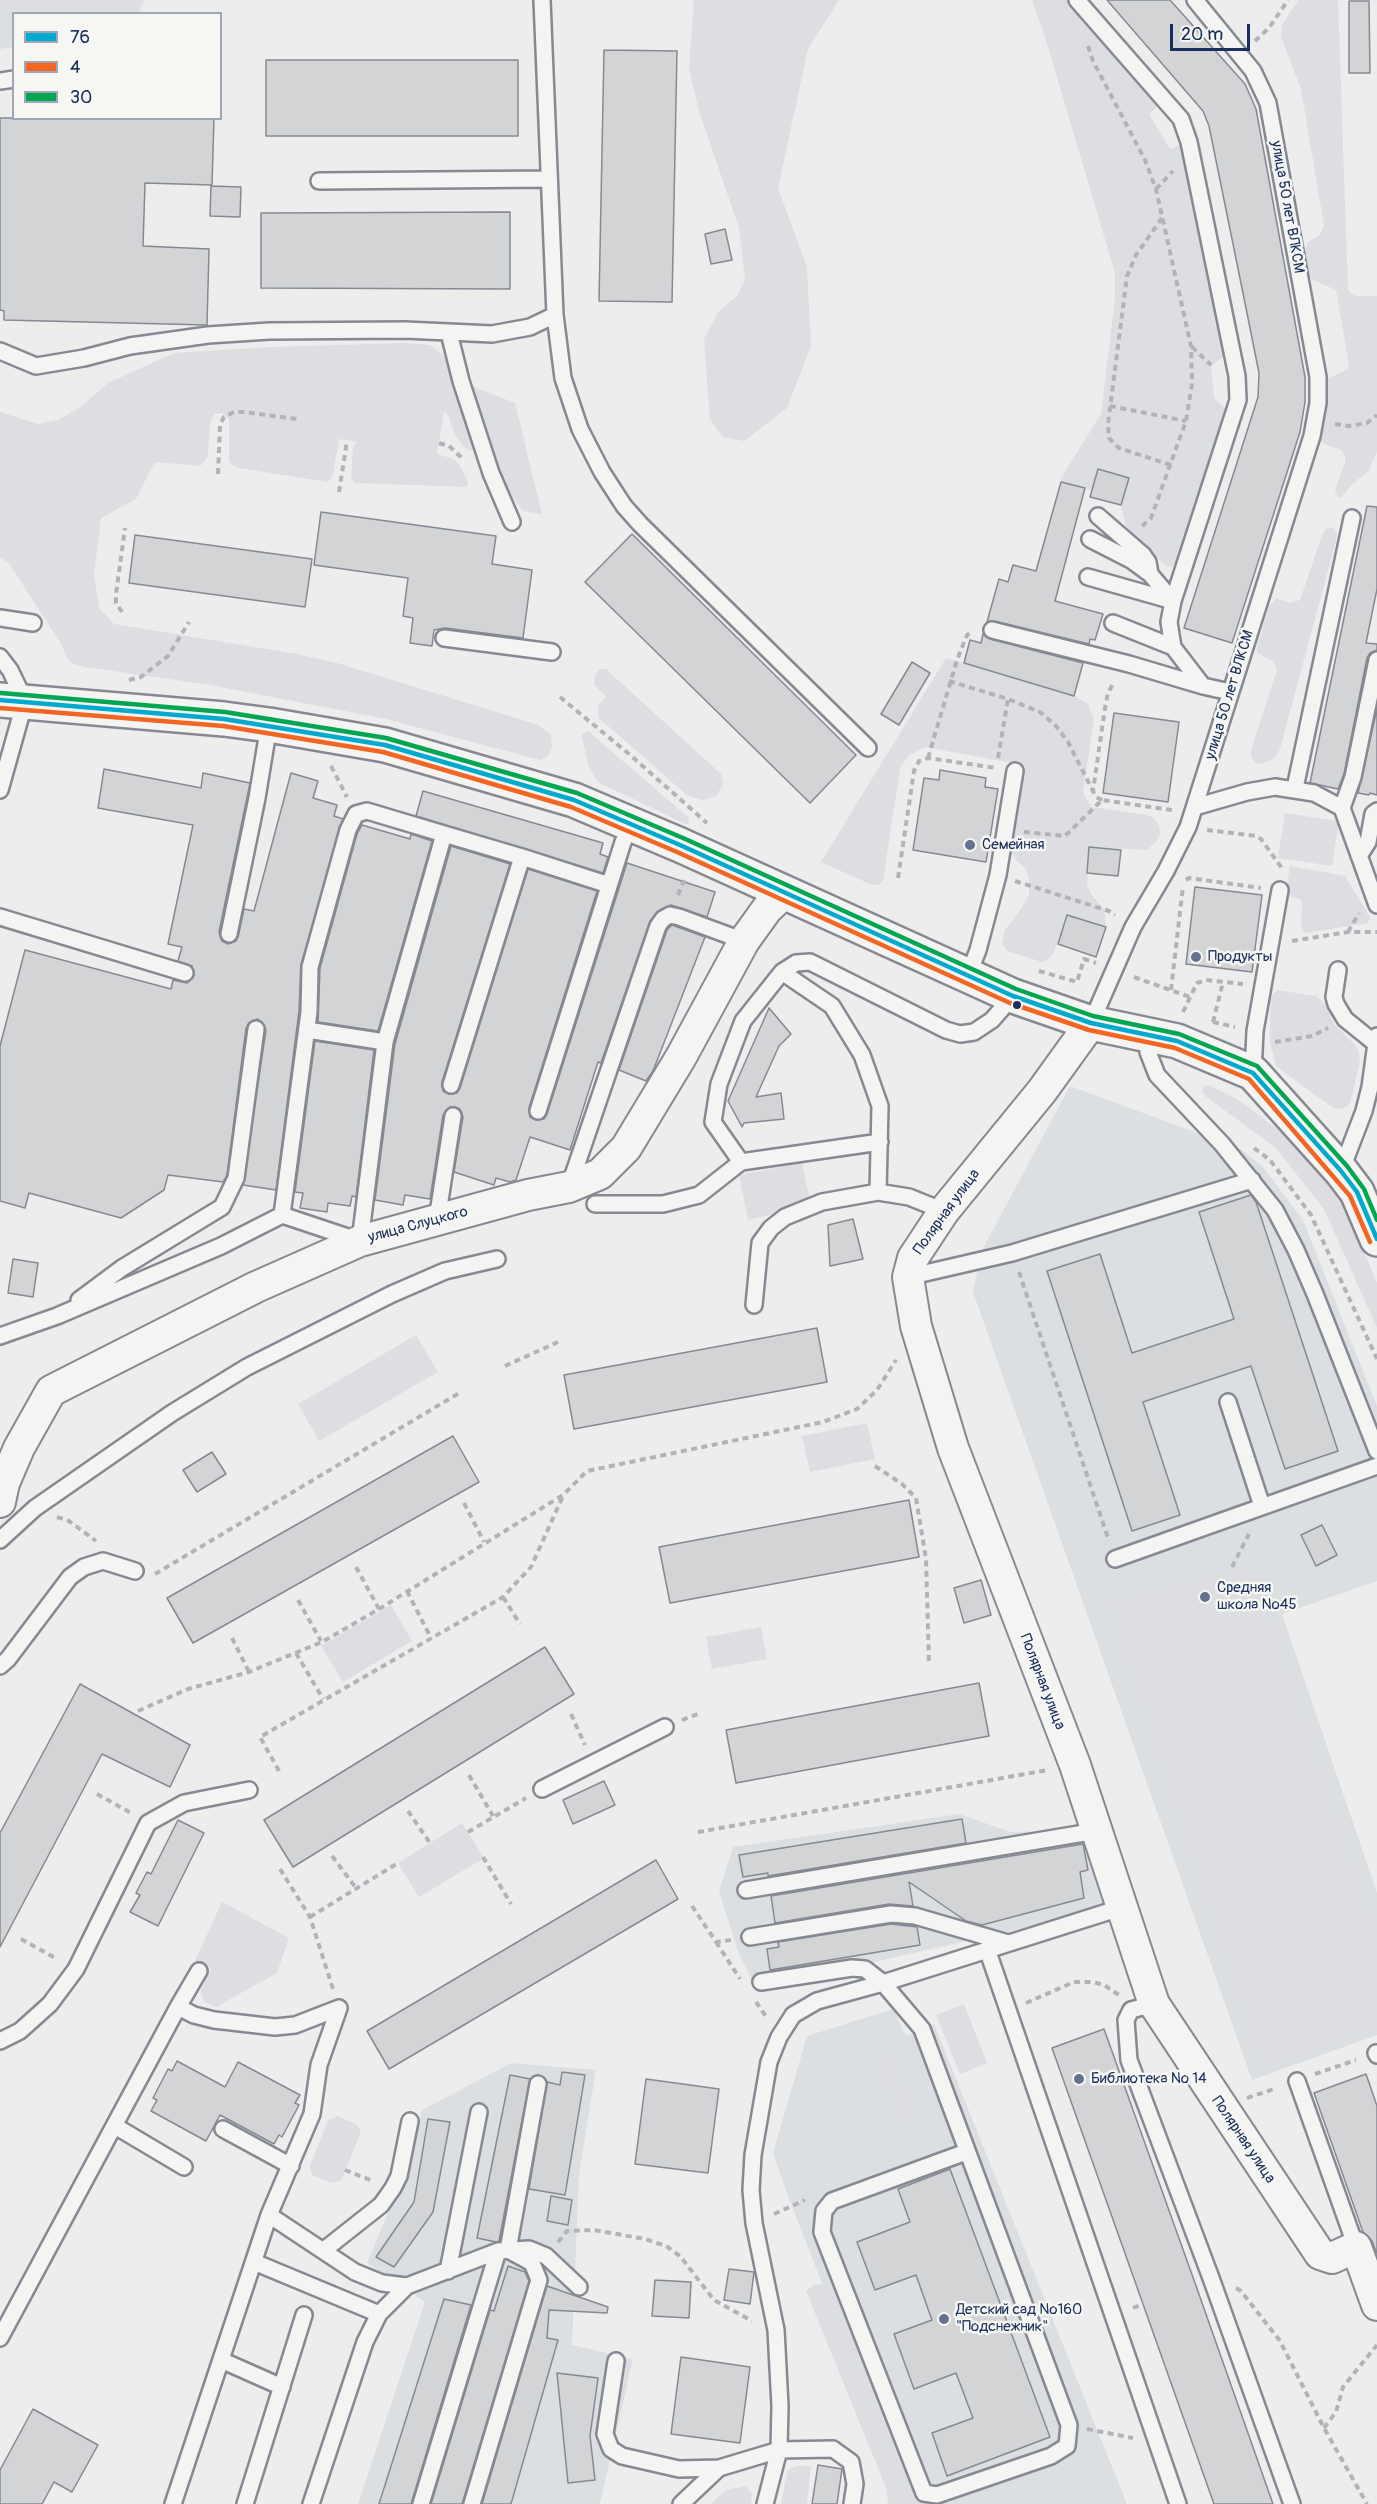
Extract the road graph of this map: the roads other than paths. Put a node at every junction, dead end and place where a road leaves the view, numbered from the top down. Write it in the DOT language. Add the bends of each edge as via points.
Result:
graph roads {
  1 [pos="542,0"];
  2 [pos="1195,0"];
  3 [pos="1080,4"];
  4 [pos="549,179"];
  5 [pos="319,181"];
  6 [pos="555,315"];
  7 [pos="449,333"];
  8 [pos="0,351"];
  9 [pos="1098,516"];
  10 [pos="1352,518"];
  11 [pos="512,522"];
  12 [pos="1090,539"];
  13 [pos="1150,574"];
  14 [pos="1088,577"];
  15 [pos="1173,601"];
  16 [pos="0,618"];
  17 [pos="33,623"];
  18 [pos="1113,623"];
  19 [pos="992,630"];
  20 [pos="444,638"];
  21 [pos="1173,647"];
  22 [pos="552,652"];
  23 [pos="0,657"];
  24 [pos="1377,660"];
  25 [pos="1203,686"];
  26 [pos="1230,692"];
  27 [pos="13,701"];
  28 [pos="269,725"];
  29 [pos="868,748"];
  30 [pos="1015,771"];
  31 [pos="1295,788"];
  32 [pos="0,790"];
  33 [pos="1342,808"];
  34 [pos="1194,810"];
  35 [pos="1377,811"];
  36 [pos="632,824"];
  37 [pos="444,834"];
  38 [pos="1359,856"];
  39 [pos="522,857"];
  40 [pos="609,885"];
  41 [pos="1280,890"];
  42 [pos="784,893"];
  43 [pos="1377,904"];
  44 [pos="0,917"];
  45 [pos="229,934"];
  46 [pos="744,941"];
  47 [pos="1338,970"];
  48 [pos="782,972"];
  49 [pos="185,973"];
  50 [pos="968,976"];
  51 [pos="1013,996"];
  52 [pos="1090,1023"];
  53 [pos="256,1029"];
  54 [pos="307,1030"];
  55 [pos="1149,1036"];
  56 [pos="1377,1036"];
  57 [pos="385,1042"];
  58 [pos="1376,1044"];
  59 [pos="1253,1073"];
  60 [pos="451,1085"];
  61 [pos="537,1111"];
  62 [pos="453,1116"];
  63 [pos="880,1142"];
  64 [pos="741,1162"];
  65 [pos="1341,1171"];
  66 [pos="1252,1180"];
  67 [pos="569,1187"];
  68 [pos="878,1192"];
  69 [pos="596,1204"];
  70 [pos="944,1211"];
  71 [pos="282,1215"];
  72 [pos="437,1220"];
  73 [pos="1377,1239"];
  74 [pos="360,1241"];
  75 [pos="497,1259"];
  76 [pos="908,1277"];
  77 [pos="754,1305"];
  78 [pos="57,1316"];
  79 [pos="0,1336"];
  80 [pos="1228,1402"];
  81 [pos="1377,1451"];
  82 [pos="1377,1466"];
  83 [pos="1,1490"];
  84 [pos="1262,1506"];
  85 [pos="0,1540"];
  86 [pos="1115,1559"];
  87 [pos="135,1571"];
  88 [pos="0,1666"];
  89 [pos="665,1727"];
  90 [pos="542,1789"];
  91 [pos="249,1790"];
  92 [pos="1096,1832"];
  93 [pos="747,1890"];
  94 [pos="1120,1908"];
  95 [pos="750,1937"];
  96 [pos="1008,1943"];
  97 [pos="987,1950"];
  98 [pos="199,1971"];
  99 [pos="761,1982"];
  100 [pos="883,1983"];
  101 [pos="178,2007"];
  102 [pos="1142,2007"];
  103 [pos="0,2041"];
  104 [pos="1297,2081"];
  105 [pos="538,2084"];
  106 [pos="479,2112"];
  107 [pos="410,2121"];
  108 [pos="115,2126"];
  109 [pos="223,2129"];
  110 [pos="966,2151"];
  111 [pos="291,2166"];
  112 [pos="184,2167"];
  113 [pos="269,2215"];
  114 [pos="1356,2247"];
  115 [pos="324,2250"];
  116 [pos="503,2251"];
  117 [pos="254,2262"];
  118 [pos="448,2271"];
  119 [pos="407,2286"];
  120 [pos="579,2287"];
  121 [pos="1377,2305"];
  122 [pos="379,2314"];
  123 [pos="304,2315"];
  124 [pos="0,2338"];
  125 [pos="221,2360"];
  126 [pos="616,2361"];
  127 [pos="282,2387"];
  128 [pos="778,2450"];
  129 [pos="719,2468"];
  130 [pos="173,2504"];
  131 [pos="245,2504"];
  132 [pos="310,2504"];
  133 [pos="422,2504"];
  134 [pos="472,2504"];
  135 [pos="681,2504"];
  136 [pos="765,2504"];
  137 [pos="852,2504"];
  138 [pos="1178,2504"];
  139 [pos="1292,2504"];
  1 -- 4 [label="lane"];
  2 -- 26 [label="lane, улица 50 лет ВЛКСМ" via="1253,71 1269,103 1318,376 1316,422"];
  3 -- 15 [label="lane" via="1181,119 1237,376 1238,400 1229,434"];
  4 -- 5 [label="lane"];
  4 -- 6 [label="lane"];
  6 -- 7 [label="lane" via="515,331"];
  6 -- 29 [label="lane" via="563,378 580,429 624,506"];
  7 -- 8 [label="lane" via="281,330 208,335 130,346 36,366"];
  7 -- 11 [label="lane" via="491,473"];
  9 -- 13 [label="lane" via="1143,555"];
  10 -- 31 [label="lane"];
  12 -- 13 [label="lane"];
  13 -- 15 [label="lane"];
  14 -- 15 [label="lane"];
  15 -- 21 [label="lane" via="1169,622"];
  16 -- 17 [label="lane"];
  18 -- 21 [label="lane"];
  19 -- 25 [label="lane"];
  20 -- 22 [label="lane"];
  21 -- 25 [label="lane"];
  23 -- 27 [label="lane" via="10,670"];
  24 -- 33 [label="lane" via="1353,777"];
  25 -- 26 [label="lane"];
  26 -- 34 [label="lane, улица 50 лет ВЛКСМ"];
  27 -- 28 [label="main road"];
  27 -- 32 [label="lane"];
  28 -- 36 [label="main road" via="385,745 574,800"];
  28 -- 45 [label="lane"];
  30 -- 50 [label="lane" via="998,875"];
  31 -- 33 [label="lane"];
  31 -- 34 [label="lane" via="1247,792"];
  33 -- 38 [label="lane"];
  34 -- 52 [label="lane, улица 50 лет ВЛКСМ" via="1166,871 1133,927"];
  35 -- 38 [label="lane" via="1373,814 1368,842"];
  36 -- 40 [label="lane"];
  36 -- 42 [label="main road"];
  37 -- 39 [label="lane"];
  37 -- 54 [label="lane" via="367,811 356,814 314,948"];
  37 -- 57 [label="lane"];
  38 -- 43 [label="lane"];
  39 -- 40 [label="lane"];
  39 -- 60 [label="lane"];
  40 -- 61 [label="lane"];
  41 -- 59 [label="lane" via="1255,1031"];
  42 -- 46 [label="street, улица Слуцкого"];
  42 -- 50 [label="main road"];
  44 -- 49 [label="lane"];
  46 -- 67 [label="street, улица Слуцкого" via="681,1058 626,1148 600,1174"];
  46 -- 67 [label="lane" via="670,915 658,926"];
  47 -- 58 [label="lane" via="1336,1004"];
  48 -- 51 [label="lane" via="796,963 810,962 960,1034 974,1032 992,1020"];
  48 -- 63 [label="lane" via="832,1006 862,1055 880,1106"];
  48 -- 64 [label="lane" via="743,1021 719,1084 714,1122"];
  50 -- 51 [label="main road"];
  51 -- 52 [label="main road"];
  52 -- 55 [label="main road"];
  52 -- 70 [label="street, Полярная улица" via="1042,1091"];
  53 -- 78 [label="lane" via="236,1178 222,1208 122,1268"];
  54 -- 57 [label="lane"];
  54 -- 71 [label="lane"];
  55 -- 59 [label="main road" via="1177,1041"];
  55 -- 66 [label="lane" via="1148,1053 1157,1076"];
  56 -- 58 [label="lane"];
  57 -- 74 [label="lane"];
  58 -- 65 [label="lane" via="1364,1111"];
  59 -- 65 [label="main road"];
  62 -- 72 [label="lane"];
  63 -- 64 [label="lane"];
  63 -- 68 [label="lane"];
  64 -- 69 [label="lane" via="699,1195 663,1204"];
  65 -- 73 [label="main road" via="1357,1192"];
  66 -- 76 [label="lane" via="1012,1253"];
  66 -- 81 [label="lane" via="1275,1210 1296,1250"];
  67 -- 72 [label="street, улица Слуцкого"];
  68 -- 70 [label="lane" via="909,1197"];
  68 -- 77 [label="lane" via="822,1202 785,1217 771,1228 760,1243"];
  70 -- 76 [label="street, Полярная улица" via="913,1258"];
  71 -- 74 [label="lane"];
  71 -- 78 [label="lane"];
  72 -- 74 [label="street, улица Слуцкого"];
  74 -- 83 [label="street, улица Слуцкого" via="256,1287 51,1391"];
  75 -- 85 [label="lane" via="424,1280 247,1367 172,1413 35,1508"];
  76 -- 92 [label="street, Полярная улица" via="916,1326 953,1448 1075,1766"];
  78 -- 79 [label="lane"];
  80 -- 84 [label="lane"];
  82 -- 84 [label="lane"];
  84 -- 86 [label="lane"];
  87 -- 88 [label="lane" via="103,1561 84,1567 70,1577"];
  89 -- 90 [label="lane"];
  91 -- 103 [label="lane" via="184,1803 148,1823 76,1969 50,2004 20,2031"];
  92 -- 93 [label="lane"];
  92 -- 94 [label="street, Полярная улица"];
  94 -- 96 [label="lane"];
  94 -- 102 [label="street, Полярная улица"];
  95 -- 96 [label="lane" via="891,1914 915,1916"];
  96 -- 97 [label="lane"];
  97 -- 100 [label="lane"];
  97 -- 138 [label="lane"];
  98 -- 101 [label="lane"];
  99 -- 100 [label="lane" via="852,1968 865,1969"];
  100 -- 110 [label="lane" via="922,2029"];
  100 -- 128 [label="lane" via="817,2001 793,2015 769,2062 751,2190 776,2330"];
  101 -- 108 [label="lane"];
  101 -- 111 [label="lane" via="214,2020 274,2027 295,2025 339,2008 319,2065 312,2114"];
  102 -- 114 [label="street, Полярная улица" via="1221,2106 1320,2254 1332,2258"];
  102 -- 139 [label="lane" via="1125,2027 1129,2060"];
  104 -- 114 [label="lane"];
  105 -- 116 [label="lane"];
  106 -- 118 [label="lane"];
  107 -- 115 [label="lane" via="393,2188 381,2205"];
  108 -- 112 [label="lane"];
  108 -- 124 [label="lane"];
  109 -- 111 [label="lane"];
  110 -- 110 [label="lane" via="1069,2425 1067,2446 1052,2456 937,2494 924,2493 822,2232 824,2211 832,2201"];
  111 -- 113 [label="lane"];
  113 -- 115 [label="lane"];
  113 -- 117 [label="lane"];
  114 -- 121 [label="street"];
  115 -- 119 [label="lane" via="355,2272 382,2283"];
  116 -- 118 [label="lane"];
  116 -- 120 [label="lane" via="529,2249 546,2256"];
  116 -- 133 [label="lane"];
  116 -- 134 [label="lane" via="532,2264 539,2280"];
  117 -- 122 [label="lane"];
  117 -- 125 [label="lane"];
  118 -- 119 [label="lane"];
  119 -- 122 [label="lane"];
  122 -- 132 [label="lane" via="365,2342"];
  123 -- 127 [label="lane"];
  125 -- 127 [label="lane"];
  125 -- 130 [label="lane"];
  126 -- 129 [label="lane" via="604,2434 611,2450 638,2461 679,2469"];
  127 -- 131 [label="lane"];
  128 -- 129 [label="lane"];
  128 -- 136 [label="lane"];
  128 -- 137 [label="lane" via="832,2450 851,2462 855,2484"];
  129 -- 135 [label="lane"];
}
